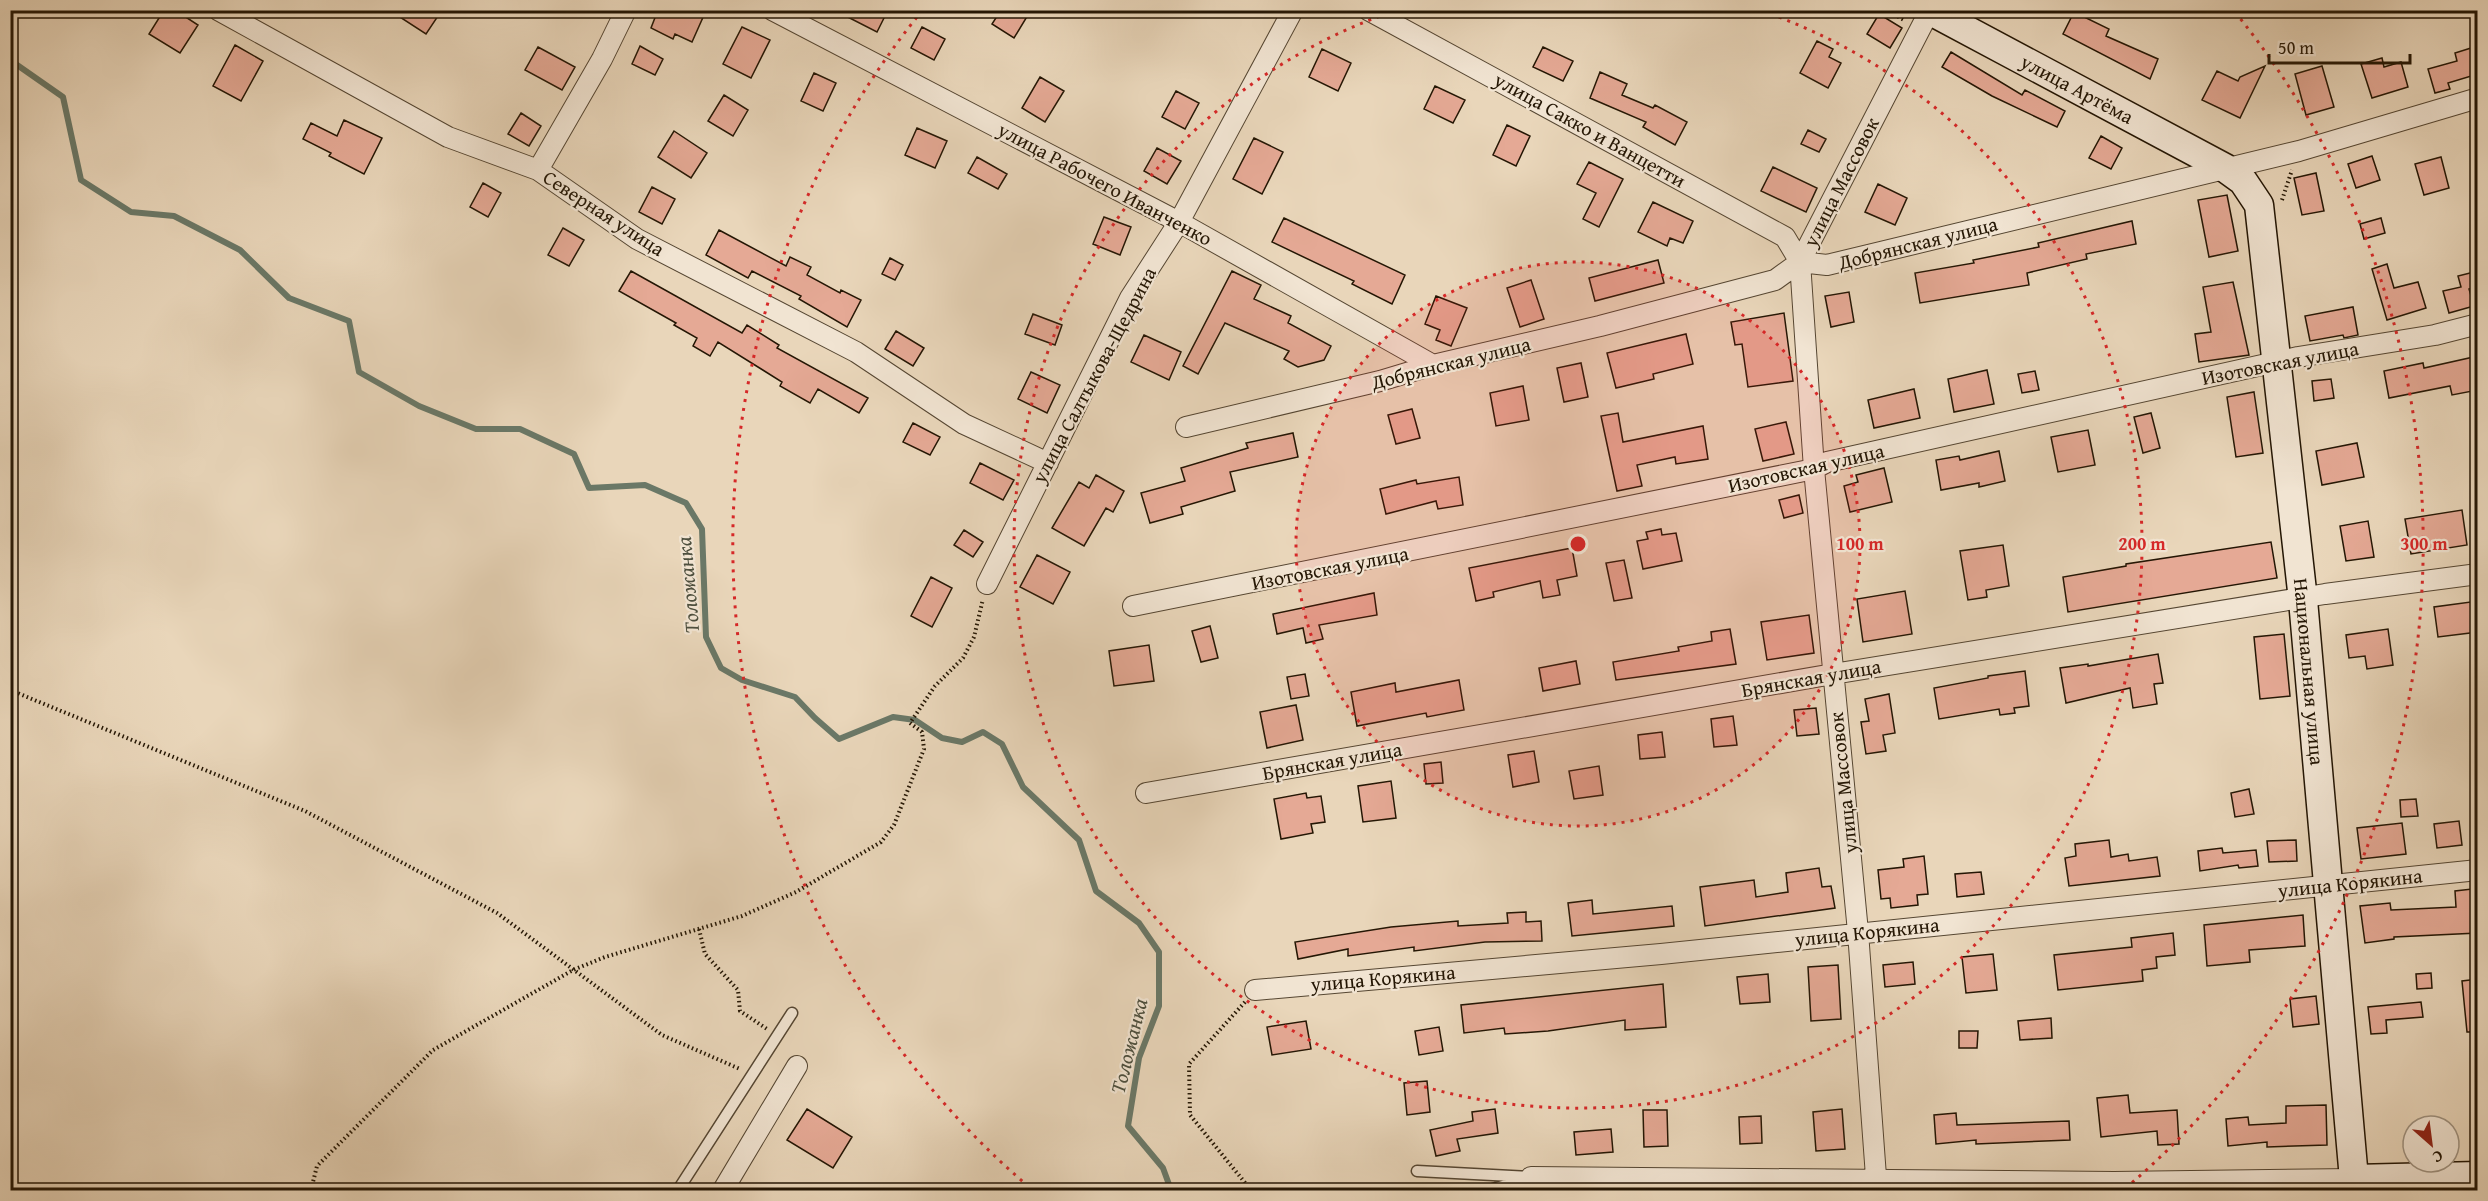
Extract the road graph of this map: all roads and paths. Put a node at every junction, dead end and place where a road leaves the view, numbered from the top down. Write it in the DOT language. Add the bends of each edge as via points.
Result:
graph roads {
  1 [pos="218,10"];
  2 [pos="626,10"];
  3 [pos="772,10"];
  4 [pos="1293,10"];
  5 [pos="1368,10"];
  6 [pos="1930,11"];
  7 [pos="2478,98"];
  8 [pos="2225,168"];
  9 [pos="538,170"];
  10 [pos="1179,222"];
  11 [pos="1800,262"];
  12 [pos="2478,324"];
  13 [pos="2278,362"];
  14 [pos="1433,365"];
  15 [pos="1186,427"];
  16 [pos="1048,463"];
  17 [pos="1814,469"];
  18 [pos="2478,574"];
  19 [pos="987,584"];
  20 [pos="2304,600"];
  21 [pos="1132,606"];
  22 [pos="1833,674"];
  23 [pos="10,690"];
  24 [pos="1146,793"];
  25 [pos="2478,870"];
  26 [pos="2330,885"];
  27 [pos="699,929"];
  28 [pos="1858,932"];
  29 [pos="573,970"];
  30 [pos="1255,990"];
  31 [pos="792,1013"];
  32 [pos="778,1036"];
  33 [pos="797,1066"];
  34 [pos="752,1074"];
  35 [pos="1417,1171"];
  36 [pos="2478,1176"];
  37 [pos="1531,1177"];
  38 [pos="1877,1185"];
  39 [pos="2356,1185"];
  40 [pos="311,1191"];
  41 [pos="678,1191"];
  42 [pos="723,1191"];
  43 [pos="1251,1191"];
  44 [pos="1490,1191"];
  1 -- 9 [label="street, Северная улица" via="448,137"];
  2 -- 9 [label="street"];
  3 -- 10 [label="street, улица Рабочего Иванченко"];
  4 -- 10 [label="street, улица Салтыкова-Щедрина"];
  5 -- 11 [label="street, улица Сакко и Ванцетти" via="1785,237"];
  6 -- 8 [label="street, улица Артёма"];
  6 -- 11 [label="street, улица Массовок"];
  7 -- 8 [label="street, Добрянская улица" via="2299,151"];
  8 -- 11 [label="street, Добрянская улица" via="1827,265"];
  8 -- 13 [label="street, Национальная улица" via="2243,181 2259,205"];
  9 -- 16 [label="street, Северная улица" via="637,239 856,352 964,424"];
  10 -- 14 [label="street, улица Рабочего Иванченко"];
  10 -- 16 [label="street, улица Салтыкова-Щедрина" via="1130,298"];
  11 -- 14 [label="street, Добрянская улица" via="1775,280"];
  11 -- 17 [label="street, улица Массовок"];
  12 -- 13 [label="street, Изотовская улица"];
  13 -- 17 [label="street, Изотовская улица" via="1827,462"];
  13 -- 20 [label="street, Национальная улица"];
  14 -- 15 [label="street, Добрянская улица"];
  16 -- 19 [label="street, улица Салтыкова-Щедрина"];
  17 -- 21 [label="street, Изотовская улица"];
  17 -- 22 [label="street, улица Массовок"];
  18 -- 20 [label="street, Брянская улица"];
  19 -- 27 [label="path" via="974,638 963,658 935,686 910,723 922,732 924,749 894,825 881,842 796,892 742,916"];
  20 -- 22 [label="street, Брянская улица"];
  20 -- 26 [label="street, Национальная улица"];
  22 -- 24 [label="street, Брянская улица"];
  22 -- 28 [label="street, улица Массовок"];
  23 -- 29 [label="path" via="305,811 497,913"];
  25 -- 26 [label="street, улица Корякина"];
  26 -- 28 [label="street, улица Корякина"];
  26 -- 39 [label="street, Национальная улица"];
  27 -- 29 [label="path"];
  27 -- 32 [label="path" via="705,954 738,990 740,1011"];
  28 -- 30 [label="street, улица Корякина" via="1661,954"];
  28 -- 38 [label="street, улица Массовок"];
  29 -- 34 [label="path" via="662,1035"];
  29 -- 40 [label="path" via="433,1050 317,1166"];
  30 -- 43 [label="path" via="1189,1064 1190,1115"];
  31 -- 32 [label="lane"];
  32 -- 34 [label="lane"];
  33 -- 42 [label="street"];
  34 -- 41 [label="lane"];
  35 -- 37 [label="lane"];
  36 -- 39 [label="street"];
  37 -- 38 [label="street"];
  37 -- 44 [label="lane"];
  38 -- 39 [label="street"];
}
